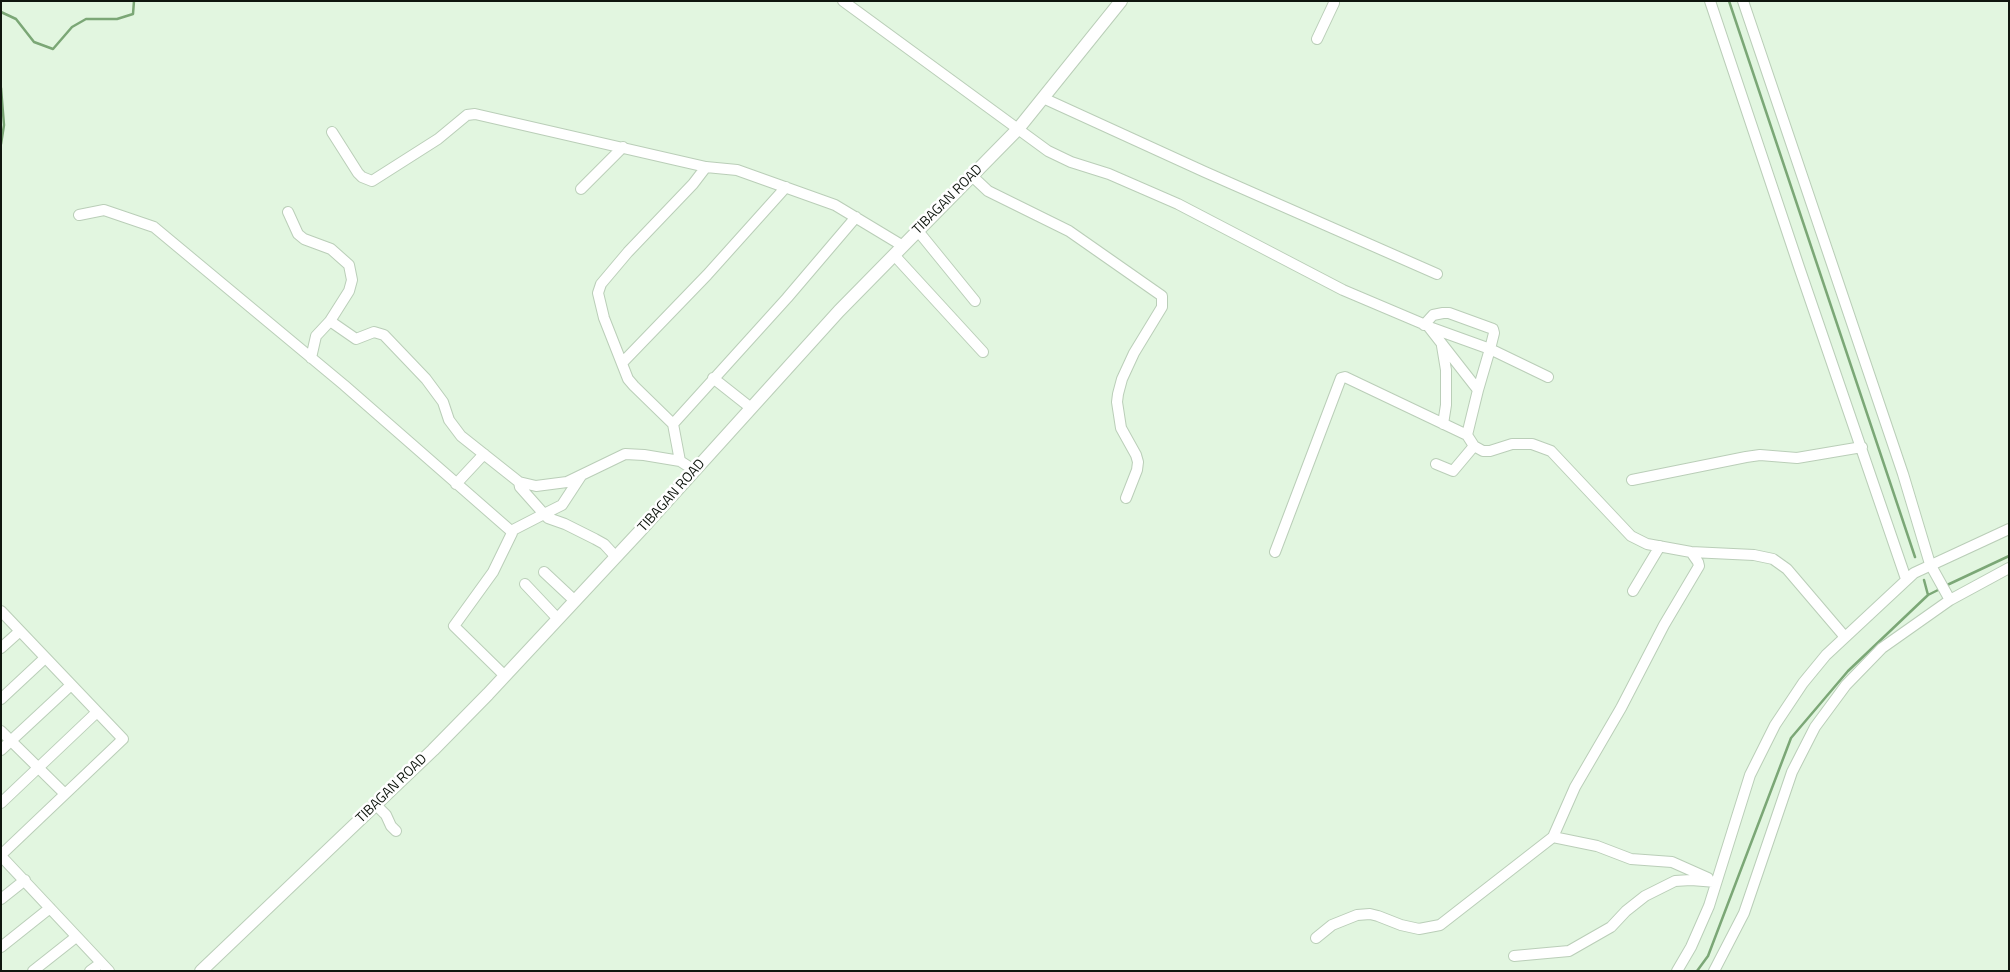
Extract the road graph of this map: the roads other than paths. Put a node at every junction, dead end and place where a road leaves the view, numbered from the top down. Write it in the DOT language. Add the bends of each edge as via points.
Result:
graph roads {
  1 [pos="843,1"];
  2 [pos="1121,1"];
  3 [pos="1710,1"];
  4 [pos="1743,1"];
  5 [pos="1333,2"];
  6 [pos="1316,39"];
  7 [pos="1043,98"];
  8 [pos="1018,129"];
  9 [pos="332,132"];
  10 [pos="623,147"];
  11 [pos="706,167"];
  12 [pos="972,176"];
  13 [pos="786,187"];
  14 [pos="581,189"];
  15 [pos="288,212"];
  16 [pos="79,215"];
  17 [pos="856,217"];
  18 [pos="918,231"];
  19 [pos="903,246"];
  20 [pos="894,255"];
  21 [pos="1437,274"];
  22 [pos="975,301"];
  23 [pos="330,321"];
  24 [pos="1426,326"];
  25 [pos="1441,343"];
  26 [pos="1490,349"];
  27 [pos="983,352"];
  28 [pos="311,358"];
  29 [pos="622,363"];
  30 [pos="1548,377"];
  31 [pos="713,378"];
  32 [pos="1478,390"];
  33 [pos="751,408"];
  34 [pos="673,424"];
  35 [pos="1443,424"];
  36 [pos="1467,434"];
  37 [pos="1474,446"];
  38 [pos="1862,447"];
  39 [pos="484,454"];
  40 [pos="680,461"];
  41 [pos="1436,464"];
  42 [pos="694,470"];
  43 [pos="583,474"];
  44 [pos="1632,480"];
  45 [pos="519,482"];
  46 [pos="456,484"];
  47 [pos="1126,498"];
  48 [pos="544,514"];
  49 [pos="2009,528"];
  50 [pos="511,531"];
  51 [pos="1660,546"];
  52 [pos="1275,552"];
  53 [pos="1692,552"];
  54 [pos="616,557"];
  55 [pos="1932,568"];
  56 [pos="2009,568"];
  57 [pos="544,572"];
  58 [pos="1906,579"];
  59 [pos="525,584"];
  60 [pos="1633,591"];
  61 [pos="1948,598"];
  62 [pos="574,601"];
  63 [pos="1,611"];
  64 [pos="558,619"];
  65 [pos="20,631"];
  66 [pos="1845,638"];
  67 [pos="1,648"];
  68 [pos="45,658"];
  69 [pos="504,675"];
  70 [pos="71,684"];
  71 [pos="1,700"];
  72 [pos="96,712"];
  73 [pos="1,731"];
  74 [pos="12,740"];
  75 [pos="1,750"];
  76 [pos="40,767"];
  77 [pos="65,794"];
  78 [pos="1,803"];
  79 [pos="376,805"];
  80 [pos="396,831"];
  81 [pos="1553,838"];
  82 [pos="1,856"];
  83 [pos="24,880"];
  84 [pos="1716,882"];
  85 [pos="1,899"];
  86 [pos="50,908"];
  87 [pos="76,937"];
  88 [pos="1316,938"];
  89 [pos="1,947"];
  90 [pos="1514,956"];
  91 [pos="101,963"];
  92 [pos="33,971"];
  93 [pos="90,971"];
  94 [pos="109,971"];
  95 [pos="201,971"];
  96 [pos="1677,971"];
  97 [pos="1714,971"];
  1 -- 8 [label="street"];
  2 -- 7 [label="main road, TIBAGAN ROAD"];
  3 -- 38 [label="street"];
  4 -- 55 [label="street"];
  5 -- 6 [label="street"];
  7 -- 8 [label="main road, TIBAGAN ROAD"];
  7 -- 21 [label="street"];
  8 -- 12 [label="main road, TIBAGAN ROAD"];
  8 -- 24 [label="street" via="1048,151 1178,204 1343,290"];
  9 -- 10 [label="street" via="358,173 372,180 472,114"];
  10 -- 11 [label="street"];
  10 -- 14 [label="street"];
  11 -- 13 [label="street" via="737,170"];
  11 -- 29 [label="street" via="598,289 604,318"];
  12 -- 18 [label="main road, TIBAGAN ROAD"];
  12 -- 47 [label="street" via="988,190 1069,232 1162,296 1162,307 1134,353 1118,394 1121,428 1138,462"];
  13 -- 17 [label="street" via="835,205"];
  13 -- 29 [label="street"];
  15 -- 23 [label="street" via="301,237 331,249 350,268 352,286"];
  16 -- 28 [label="street" via="104,210 154,227"];
  17 -- 19 [label="street"];
  17 -- 31 [label="street"];
  18 -- 19 [label="main road, TIBAGAN ROAD"];
  18 -- 22 [label="street"];
  19 -- 20 [label="main road, TIBAGAN ROAD"];
  20 -- 27 [label="street"];
  20 -- 33 [label="main road, TIBAGAN ROAD"];
  23 -- 28 [label="street" via="316,336"];
  23 -- 39 [label="street" via="356,339 374,332 384,336 426,379 461,436"];
  24 -- 25 [label="street"];
  24 -- 26 [label="street"];
  24 -- 26 [label="street" via="1433,315 1443,313 1491,328 1494,333"];
  25 -- 32 [label="street"];
  25 -- 35 [label="street" via="1446,370"];
  26 -- 30 [label="street"];
  26 -- 32 [label="street"];
  28 -- 46 [label="street"];
  29 -- 34 [label="street" via="628,379"];
  31 -- 33 [label="street"];
  31 -- 34 [label="street"];
  32 -- 36 [label="street"];
  33 -- 42 [label="main road, TIBAGAN ROAD"];
  34 -- 40 [label="street"];
  35 -- 36 [label="street"];
  35 -- 52 [label="street" via="1345,377 1340,379"];
  36 -- 37 [label="street"];
  37 -- 41 [label="street" via="1453,471"];
  37 -- 51 [label="street" via="1490,451 1512,444 1532,444 1551,451 1631,536"];
  38 -- 44 [label="street" via="1797,458 1746,457"];
  38 -- 58 [label="street"];
  39 -- 45 [label="street"];
  39 -- 46 [label="street"];
  40 -- 42 [label="street"];
  40 -- 43 [label="street" via="625,454"];
  42 -- 54 [label="main road, TIBAGAN ROAD"];
  43 -- 45 [label="street" via="552,485"];
  43 -- 48 [label="street" via="562,505"];
  45 -- 48 [label="street"];
  46 -- 50 [label="street"];
  48 -- 50 [label="street"];
  48 -- 54 [label="street" via="604,544"];
  49 -- 55 [label="street"];
  50 -- 69 [label="street" via="493,572 454,626"];
  51 -- 53 [label="street"];
  51 -- 60 [label="street"];
  53 -- 66 [label="street" via="1754,555 1780,562"];
  53 -- 81 [label="street" via="1699,566 1575,787"];
  54 -- 62 [label="main road, TIBAGAN ROAD"];
  55 -- 58 [label="street" via="1919,569"];
  55 -- 61 [label="street"];
  56 -- 61 [label="street"];
  57 -- 62 [label="street"];
  58 -- 66 [label="street"];
  59 -- 64 [label="street"];
  61 -- 97 [label="street" via="1882,648 1846,685 1815,727 1792,772 1744,912"];
  62 -- 64 [label="main road, TIBAGAN ROAD"];
  63 -- 65 [label="street"];
  64 -- 69 [label="main road, TIBAGAN ROAD"];
  65 -- 67 [label="street"];
  65 -- 68 [label="street"];
  66 -- 84 [label="street" via="1826,655 1789,702 1766,740 1744,792"];
  68 -- 70 [label="street"];
  68 -- 71 [label="street"];
  69 -- 79 [label="main road, TIBAGAN ROAD" via="444,740"];
  70 -- 72 [label="street"];
  70 -- 74 [label="street"];
  72 -- 76 [label="street"];
  72 -- 77 [label="street" via="123,739"];
  73 -- 74 [label="street"];
  74 -- 75 [label="street"];
  74 -- 76 [label="street"];
  76 -- 77 [label="street"];
  76 -- 78 [label="street"];
  77 -- 82 [label="street"];
  79 -- 80 [label="street"];
  79 -- 95 [label="main road, TIBAGAN ROAD"];
  81 -- 84 [label="street" via="1597,846 1631,859 1672,862"];
  81 -- 88 [label="street" via="1440,925 1418,929 1370,914 1357,915 1332,925"];
  82 -- 83 [label="street"];
  83 -- 85 [label="street"];
  83 -- 86 [label="street"];
  84 -- 90 [label="street" via="1675,881 1640,899 1611,927 1569,952"];
  84 -- 96 [label="street" via="1702,925"];
  86 -- 87 [label="street"];
  86 -- 89 [label="street"];
  87 -- 91 [label="street"];
  87 -- 92 [label="street"];
  91 -- 93 [label="street"];
  91 -- 94 [label="street"];
}
